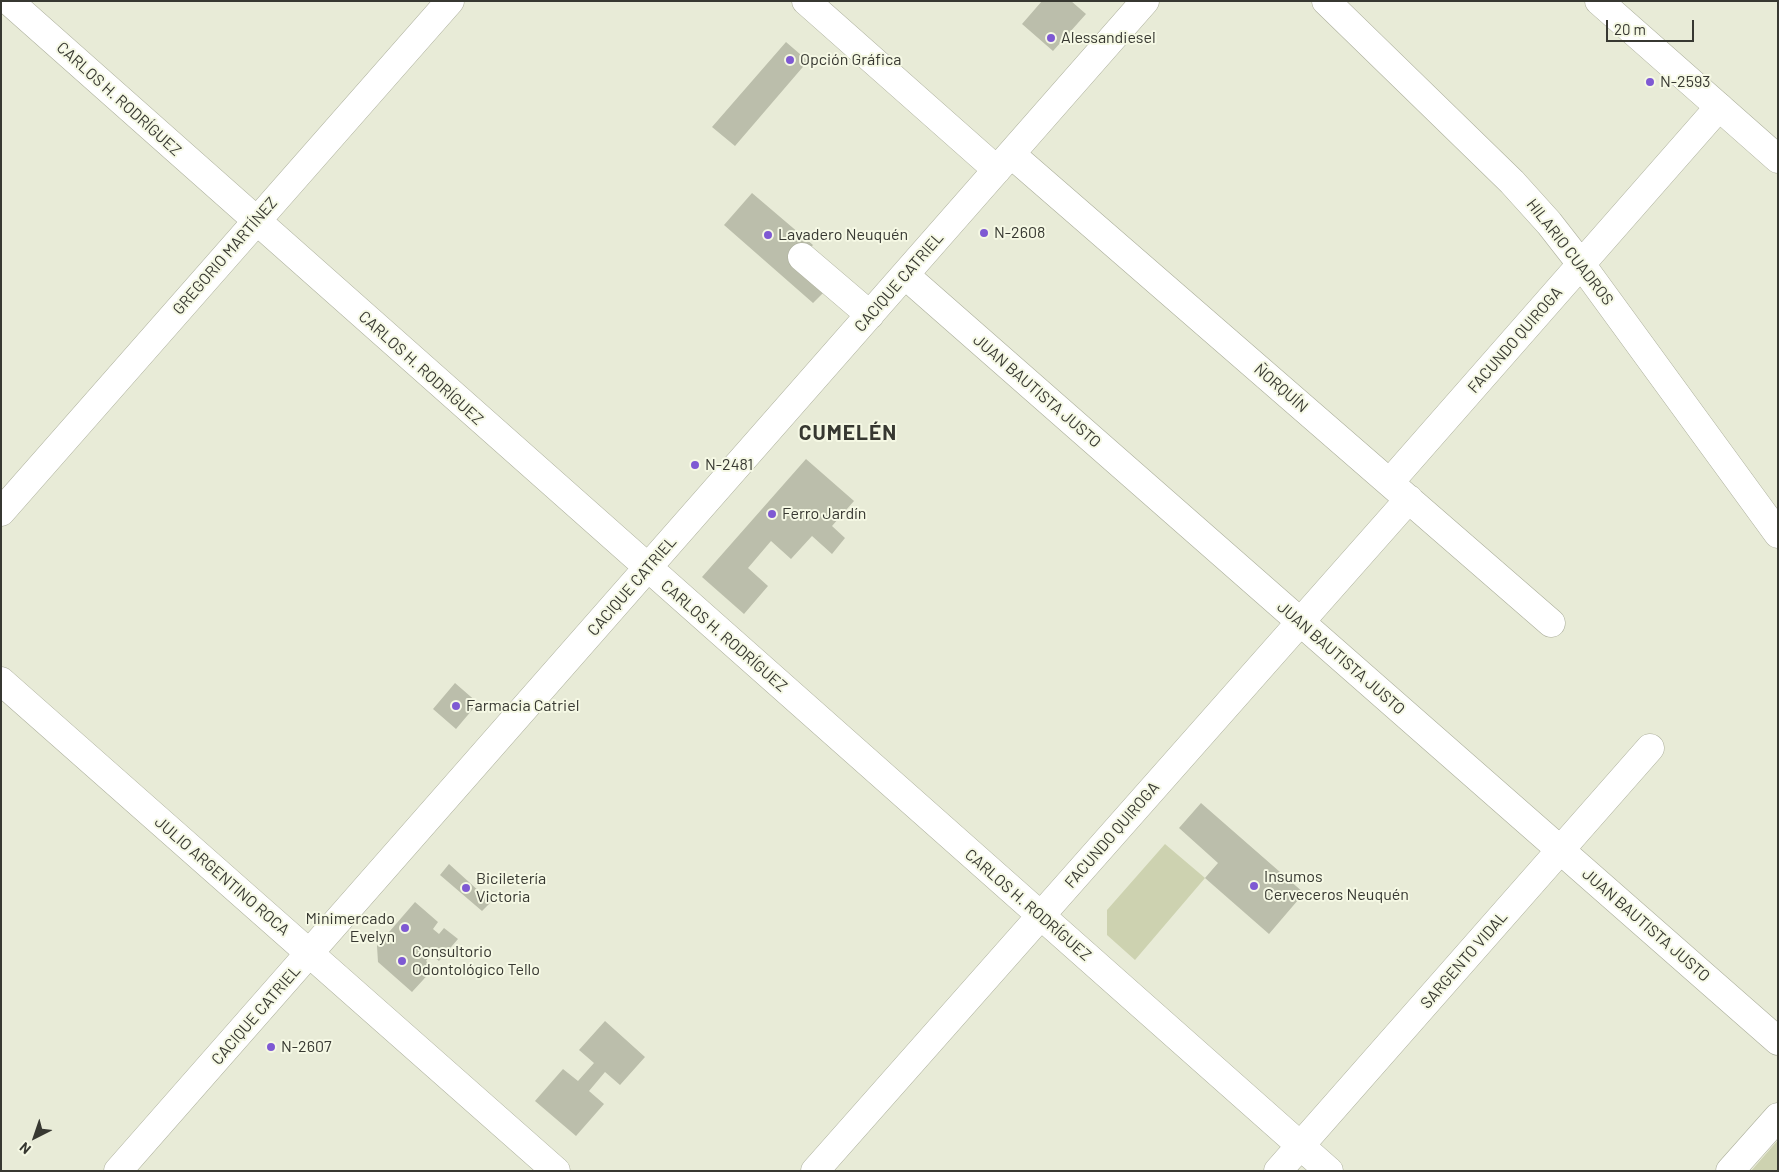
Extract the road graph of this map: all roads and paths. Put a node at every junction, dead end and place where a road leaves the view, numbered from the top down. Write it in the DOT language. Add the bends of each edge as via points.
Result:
graph roads {
  1 [pos="9,1"];
  2 [pos="450,1"];
  3 [pos="806,1"];
  4 [pos="1145,1"];
  5 [pos="1326,1"];
  6 [pos="1599,1"];
  7 [pos="1719,107"];
  8 [pos="1778,159"];
  9 [pos="1004,162"];
  10 [pos="256,221"];
  11 [pos="802,257"];
  12 [pos="1581,264"];
  13 [pos="905,275"];
  14 [pos="870,315"];
  15 [pos="1400,491"];
  16 [pos="1,512"];
  17 [pos="1778,534"];
  18 [pos="648,568"];
  19 [pos="1300,622"];
  20 [pos="1551,623"];
  21 [pos="1,681"];
  22 [pos="1650,748"];
  23 [pos="1560,850"];
  24 [pos="1040,916"];
  25 [pos="310,953"];
  26 [pos="1778,1041"];
  27 [pos="1778,1117"];
  28 [pos="1300,1146"];
  29 [pos="118,1171"];
  30 [pos="556,1171"];
  31 [pos="815,1171"];
  32 [pos="1278,1171"];
  33 [pos="1329,1171"];
  34 [pos="1730,1171"];
  1 -- 10 [label="street, CARLOS H. RODRÍGUEZ"];
  2 -- 10 [label="street, GREGORIO MARTÍNEZ"];
  3 -- 9 [label="street"];
  4 -- 9 [label="street, CACIQUE CATRIEL"];
  5 -- 12 [label="street, HILARIO CUADROS" via="1519,189"];
  6 -- 7 [label="street"];
  7 -- 8 [label="street"];
  7 -- 12 [label="street, FACUNDO QUIROGA"];
  9 -- 13 [label="street, CACIQUE CATRIEL"];
  9 -- 15 [label="street, ÑORQUÍN"];
  10 -- 16 [label="street, GREGORIO MARTÍNEZ"];
  10 -- 18 [label="street, CARLOS H. RODRÍGUEZ"];
  11 -- 14 [label="street"];
  12 -- 15 [label="street, FACUNDO QUIROGA"];
  12 -- 17 [label="street, HILARIO CUADROS"];
  13 -- 14 [label="street, CACIQUE CATRIEL"];
  13 -- 19 [label="street, JUAN BAUTISTA JUSTO"];
  14 -- 18 [label="street, CACIQUE CATRIEL"];
  15 -- 19 [label="street, FACUNDO QUIROGA"];
  15 -- 20 [label="street, ÑORQUÍN"];
  18 -- 24 [label="street, CARLOS H. RODRÍGUEZ"];
  18 -- 25 [label="street, CACIQUE CATRIEL"];
  19 -- 23 [label="street, JUAN BAUTISTA JUSTO"];
  19 -- 24 [label="street, FACUNDO QUIROGA"];
  21 -- 25 [label="street, JULIO ARGENTINO ROCA"];
  22 -- 23 [label="street, SARGENTO VIDAL"];
  23 -- 26 [label="street, JUAN BAUTISTA JUSTO"];
  23 -- 28 [label="street, SARGENTO VIDAL"];
  24 -- 28 [label="street, CARLOS H. RODRÍGUEZ"];
  24 -- 31 [label="street, FACUNDO QUIROGA"];
  25 -- 29 [label="street, CACIQUE CATRIEL"];
  25 -- 30 [label="street, JULIO ARGENTINO ROCA"];
  27 -- 34 [label="street"];
  28 -- 32 [label="street, SARGENTO VIDAL"];
  28 -- 33 [label="street, CARLOS H. RODRÍGUEZ"];
}
